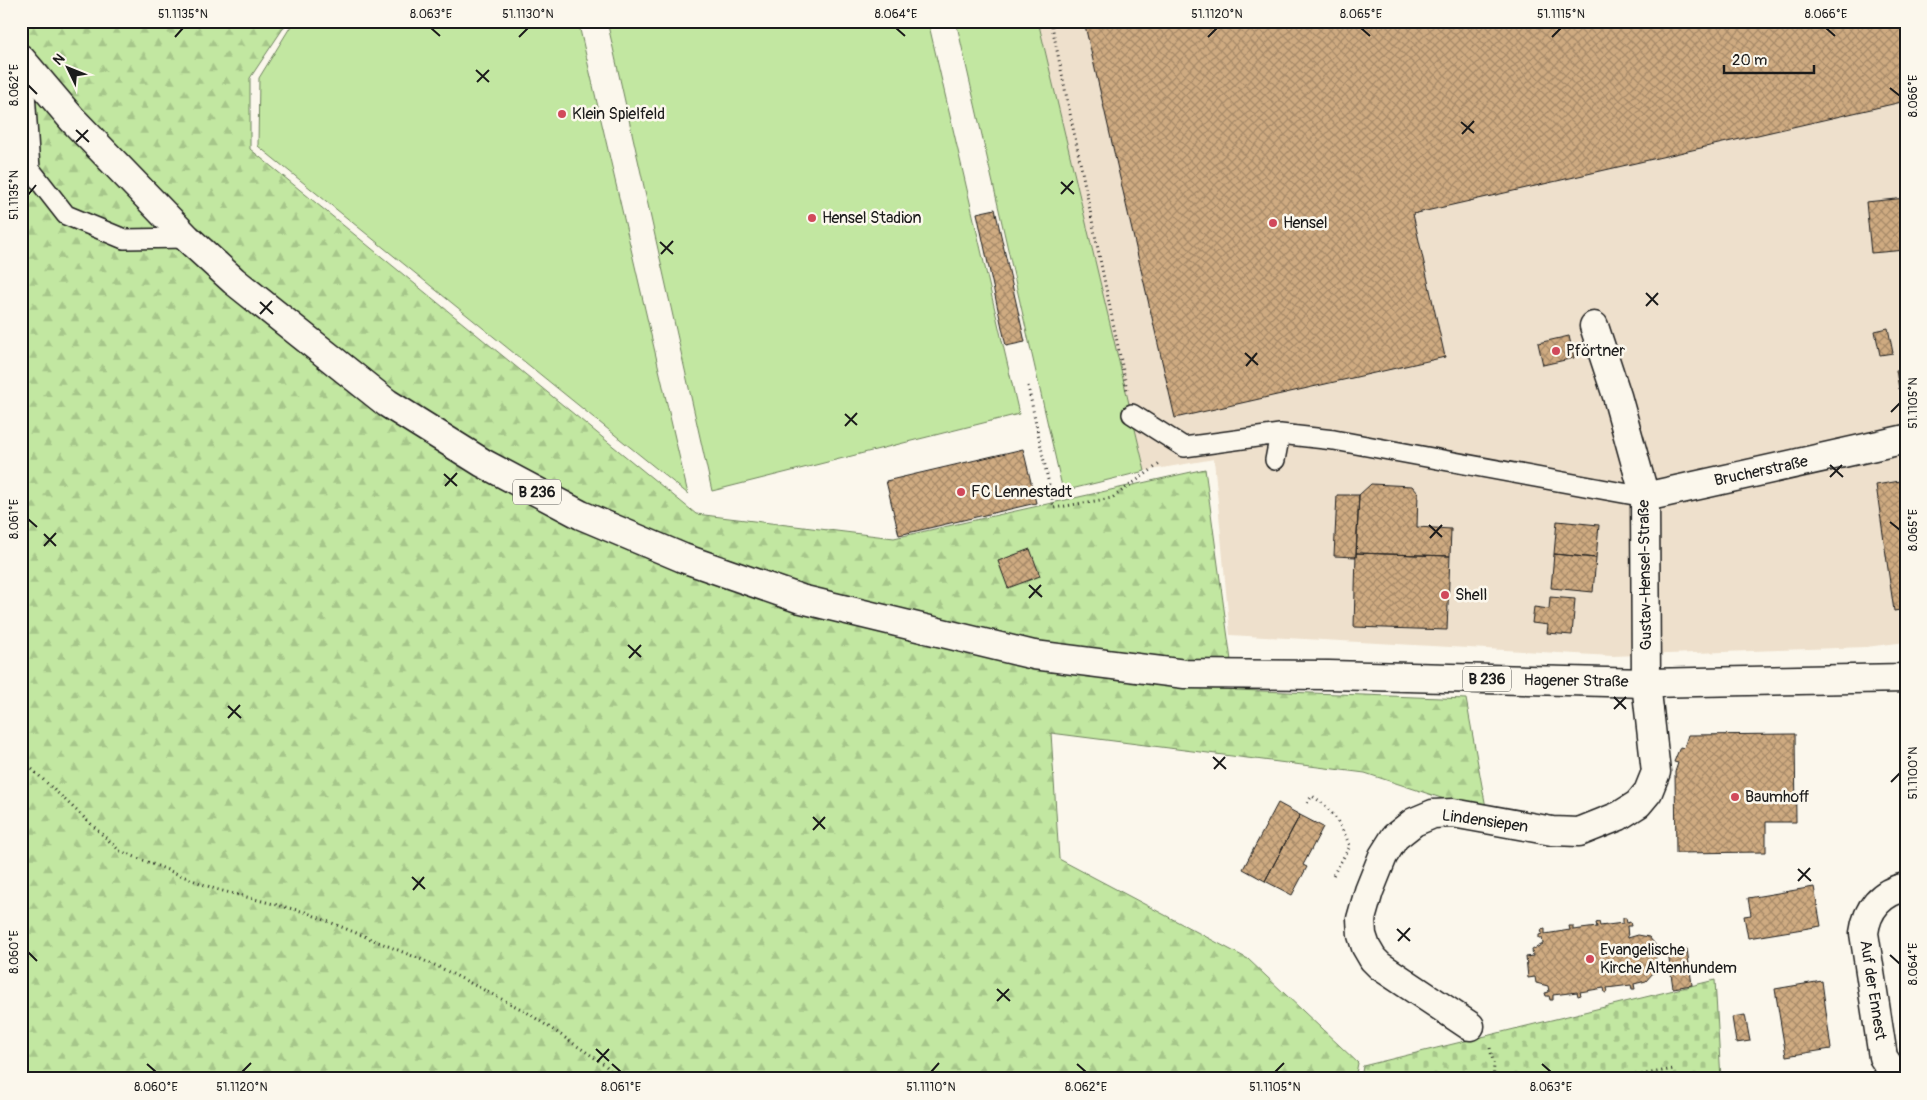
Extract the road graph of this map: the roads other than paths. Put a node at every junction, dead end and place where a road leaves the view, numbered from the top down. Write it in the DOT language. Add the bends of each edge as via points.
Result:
graph roads {
  1 [pos="22,60"];
  2 [pos="187,238"];
  3 [pos="1594,326"];
  4 [pos="1132,414"];
  5 [pos="1280,434"];
  6 [pos="1906,440"];
  7 [pos="1275,460"];
  8 [pos="1645,496"];
  9 [pos="1906,678"];
  10 [pos="1646,682"];
  11 [pos="1906,887"];
  12 [pos="1470,1026"];
  13 [pos="1901,1079"];
  1 -- 2 [label="main road, B 236" via="96,145"];
  1 -- 2 [label="lane" via="30,169 66,215 124,239"];
  2 -- 10 [label="main road, Hagener Straße / B 236" via="234,281 387,403 483,463 581,515 683,558 801,599 1034,655 1185,674"];
  3 -- 8 [label="main road, Gustav-Hensel-Straße"];
  4 -- 5 [label="lane" via="1184,447"];
  5 -- 7 [label="lane"];
  5 -- 8 [label="lane" via="1334,440"];
  6 -- 8 [label="main road, Brucherstraße"];
  8 -- 10 [label="main road, Gustav-Hensel-Straße"];
  9 -- 10 [label="main road, Hagener Straße / B 236"];
  10 -- 12 [label="main road, Lindensiepen" via="1656,772 1648,792 1638,804 1619,816 1579,832 1552,831 1453,813 1433,814 1414,822 1395,837 1383,856 1361,919 1366,947 1372,959"];
  11 -- 13 [label="main road, Auf der Ennest" via="1896,889 1873,906 1866,918 1864,933 1884,1057"];
}
